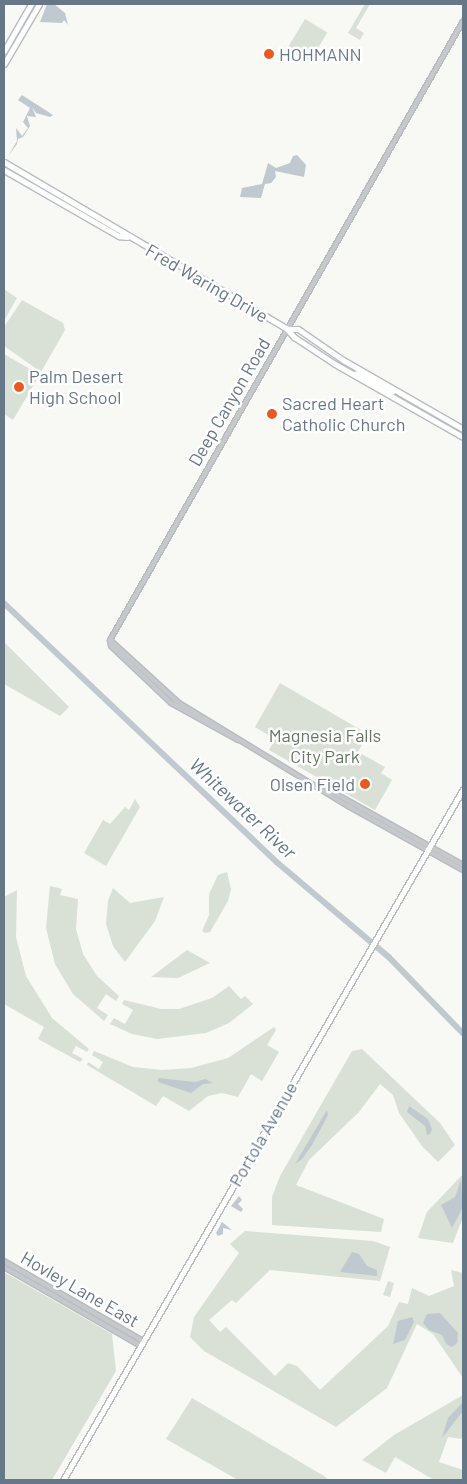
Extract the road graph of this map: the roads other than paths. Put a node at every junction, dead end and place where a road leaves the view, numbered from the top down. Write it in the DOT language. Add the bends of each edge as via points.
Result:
graph roads {
  1 [pos="31,4"];
  2 [pos="39,4"];
  3 [pos="463,21"];
  4 [pos="4,52"];
  5 [pos="4,64"];
  6 [pos="4,162"];
  7 [pos="4,170"];
  8 [pos="36,180"];
  9 [pos="40,191"];
  10 [pos="78,204"];
  11 [pos="128,237"];
  12 [pos="287,328"];
  13 [pos="353,374"];
  14 [pos="398,391"];
  15 [pos="428,417"];
  16 [pos="457,425"];
  17 [pos="463,429"];
  18 [pos="463,437"];
  19 [pos="463,789"];
  20 [pos="428,848"];
  21 [pos="463,865"];
  22 [pos="463,870"];
  23 [pos="4,1261"];
  24 [pos="4,1267"];
  25 [pos="33,1284"];
  26 [pos="58,1292"];
  27 [pos="142,1343"];
  28 [pos="63,1480"];
  1 -- 4 [label="main road"];
  2 -- 5 [label="main road"];
  3 -- 12 [label="street, Deep Canyon Road"];
  6 -- 8 [label="main road, Fred Waring Drive"];
  7 -- 8 [label="main road"];
  7 -- 9 [label="main road, Fred Waring Drive"];
  8 -- 10 [label="main road, Fred Waring Drive"];
  9 -- 10 [label="main road" via="75,207"];
  9 -- 11 [label="main road, Fred Waring Drive" via="119,236"];
  10 -- 11 [label="main road, Fred Waring Drive"];
  11 -- 12 [label="main road, Fred Waring Drive"];
  12 -- 13 [label="main road, Fred Waring Drive" via="294,337"];
  12 -- 14 [label="main road, Fred Waring Drive" via="298,329"];
  12 -- 20 [label="street, Deep Canyon Road" via="110,640 111,646 171,703"];
  13 -- 14 [label="main road" via="358,373 385,388"];
  13 -- 15 [label="main road, Fred Waring Drive"];
  14 -- 16 [label="main road, Fred Waring Drive"];
  15 -- 16 [label="main road" via="451,426"];
  15 -- 18 [label="main road, Fred Waring Drive"];
  16 -- 17 [label="main road, Fred Waring Drive"];
  19 -- 20 [label="main road, Portola Avenue"];
  20 -- 21 [label="street"];
  20 -- 22 [label="street"];
  20 -- 27 [label="main road, Portola Avenue"];
  23 -- 26 [label="street, Hovley Lane East"];
  24 -- 25 [label="street, Hovley Lane East"];
  25 -- 26 [label="street" via="55,1294"];
  25 -- 27 [label="street, Hovley Lane East"];
  26 -- 27 [label="street, Hovley Lane East"];
  27 -- 28 [label="main road, Portola Avenue"];
}
